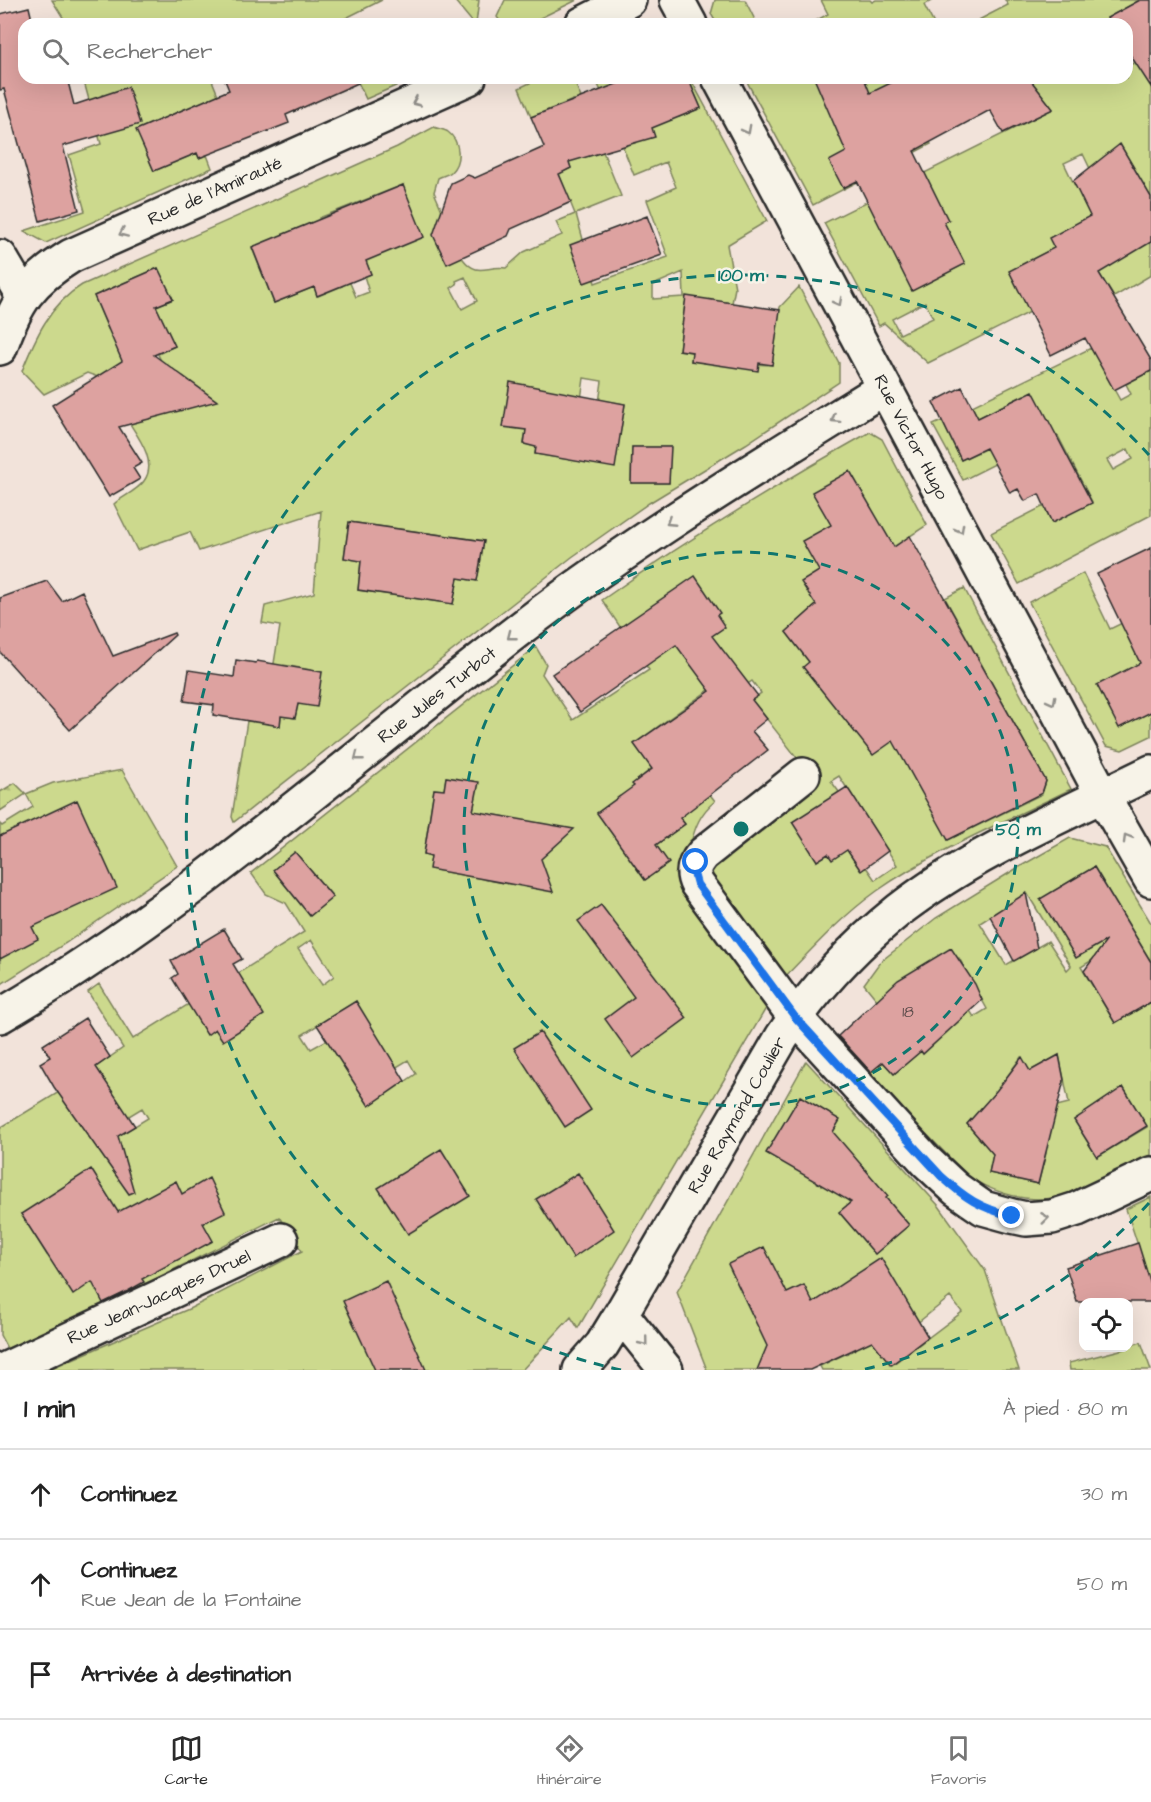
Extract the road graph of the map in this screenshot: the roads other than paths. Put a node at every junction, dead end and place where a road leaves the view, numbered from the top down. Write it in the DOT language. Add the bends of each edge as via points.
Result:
graph roads {
  1 [pos="629,0"];
  2 [pos="677,0"];
  3 [pos="594,18"];
  4 [pos="687,18"];
  5 [pos="456,84"];
  6 [pos="722,84"];
  7 [pos="0,257"];
  8 [pos="23,296"];
  9 [pos="0,348"];
  10 [pos="884,388"];
  11 [pos="1151,772"];
  12 [pos="803,775"];
  13 [pos="1103,796"];
  14 [pos="1151,880"];
  15 [pos="0,1017"];
  16 [pos="795,1017"];
  17 [pos="1151,1174"];
  18 [pos="281,1240"];
  19 [pos="621,1314"];
  20 [pos="4,1370"];
  21 [pos="580,1370"];
  22 [pos="666,1370"];
  1 -- 3 [label="street"];
  2 -- 4 [label="street"];
  5 -- 8 [label="street, Rue de l'Amirauté, one-way" via="71,256"];
  6 -- 10 [label="street, Rue Victor Hugo, one-way"];
  7 -- 8 [label="street"];
  8 -- 9 [label="street, Rue de l'Amirauté"];
  10 -- 13 [label="street, Rue Victor Hugo, one-way"];
  10 -- 15 [label="street, Rue Jules Turbot, one-way" via="632,548 530,621 187,893"];
  11 -- 13 [label="street, Rue Raymond Coulier"];
  12 -- 16 [label="street" via="703,854 693,870 697,884"];
  14 -- 13 [label="street, Rue Victor Hugo, one-way"];
  13 -- 16 [label="street, Rue Raymond Coulier" via="1001,847 920,895 842,961"];
  16 -- 17 [label="street, one-way" via="927,1162 956,1190 983,1208 1026,1219 1052,1217"];
  16 -- 19 [label="street, Rue Raymond Coulier"];
  18 -- 20 [label="street, Rue Jean-Jacques Druel"];
  19 -- 21 [label="street, Rue Raymond Coulier"];
  19 -- 22 [label="street, one-way"];
}
